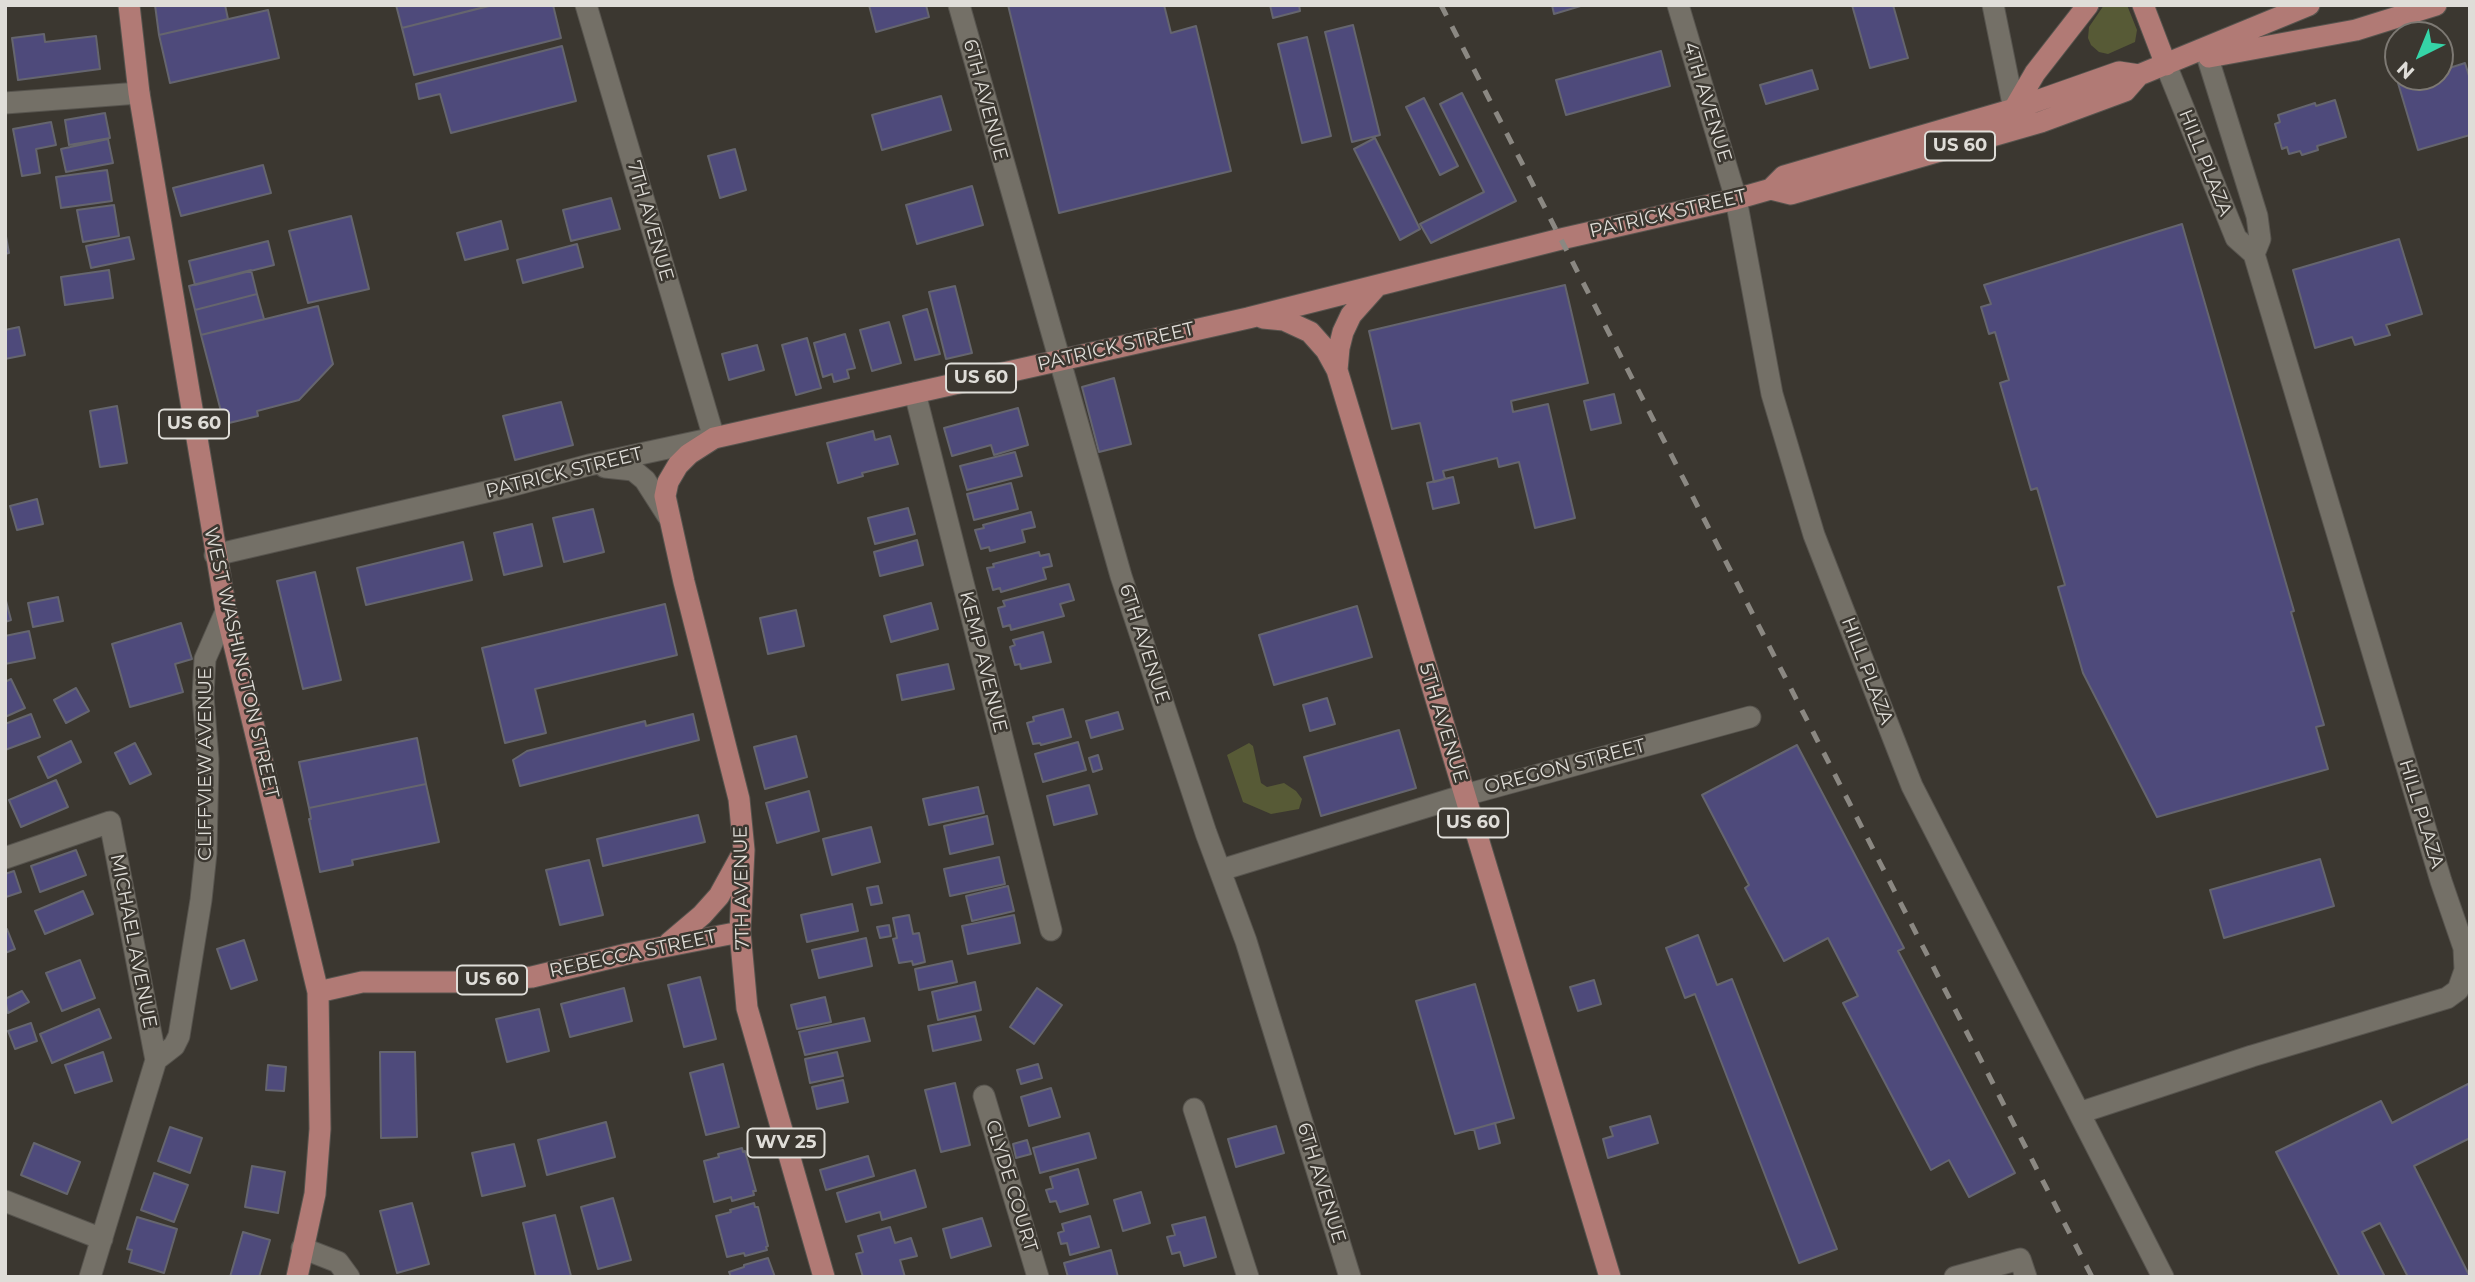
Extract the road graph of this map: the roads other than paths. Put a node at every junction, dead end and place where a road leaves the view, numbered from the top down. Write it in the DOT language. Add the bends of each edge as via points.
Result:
graph roads {
  1 [pos="129,5"];
  2 [pos="586,5"];
  3 [pos="959,5"];
  4 [pos="1678,5"];
  5 [pos="1993,5"];
  6 [pos="2088,5"];
  7 [pos="2143,5"];
  8 [pos="2309,5"];
  9 [pos="2436,5"];
  10 [pos="2206,53"];
  11 [pos="2166,65"];
  12 [pos="2139,75"];
  13 [pos="139,93"];
  14 [pos="5,103"];
  15 [pos="2014,109"];
  16 [pos="1771,189"];
  17 [pos="1736,199"];
  18 [pos="2254,254"];
  19 [pos="1376,287"];
  20 [pos="1248,318"];
  21 [pos="1060,360"];
  22 [pos="1337,370"];
  23 [pos="915,393"];
  24 [pos="714,438"];
  25 [pos="589,465"];
  26 [pos="668,516"];
  27 [pos="215,555"];
  28 [pos="226,611"];
  29 [pos="1750,717"];
  30 [pos="1465,794"];
  31 [pos="744,850"];
  32 [pos="5,858"];
  33 [pos="1221,870"];
  34 [pos="1051,930"];
  35 [pos="740,932"];
  36 [pos="664,947"];
  37 [pos="318,992"];
  38 [pos="156,1060"];
  39 [pos="984,1096"];
  40 [pos="1194,1109"];
  41 [pos="2079,1113"];
  42 [pos="5,1201"];
  43 [pos="102,1239"];
  44 [pos="302,1248"];
  45 [pos="2023,1268"];
  46 [pos="90,1277"];
  47 [pos="297,1277"];
  48 [pos="349,1277"];
  49 [pos="824,1277"];
  50 [pos="1038,1277"];
  51 [pos="1248,1277"];
  52 [pos="1350,1277"];
  53 [pos="1609,1277"];
  54 [pos="1955,1277"];
  55 [pos="2163,1277"];
  1 -- 13 [label="main road, WEST WASHINGTON STREET / US 60"];
  2 -- 24 [label="street, 7TH AVENUE"];
  3 -- 21 [label="street, 6TH AVENUE"];
  4 -- 17 [label="street, 4TH AVENUE"];
  5 -- 15 [label="street"];
  6 -- 15 [label="main road" via="2035,73"];
  7 -- 11 [label="main road"];
  8 -- 10 [label="main road"];
  9 -- 10 [label="main road" via="2356,30"];
  10 -- 11 [label="main road, PATRICK STREET"];
  10 -- 18 [label="street, HILL PLAZA" via="2257,216 2260,239"];
  11 -- 12 [label="main road, PATRICK STREET / US 60"];
  11 -- 18 [label="street, HILL PLAZA" via="2236,238"];
  12 -- 15 [label="main road, PATRICK STREET / US 60" via="2119,72"];
  12 -- 16 [label="main road, PATRICK STREET / US 60" via="2125,92 2042,122 1790,194"];
  13 -- 14 [label="street"];
  13 -- 27 [label="main road, WEST WASHINGTON STREET / US 60"];
  15 -- 16 [label="main road, PATRICK STREET / US 60" via="1784,176"];
  16 -- 17 [label="main road, PATRICK STREET / US 60"];
  17 -- 19 [label="main road, PATRICK STREET / US 60"];
  17 -- 41 [label="street, HILL PLAZA" via="1772,394 1814,536 1912,786"];
  18 -- 41 [label="street, HILL PLAZA" via="2465,948 2465,970 2458,990 2447,998"];
  19 -- 20 [label="main road, PATRICK STREET / US 60"];
  19 -- 22 [label="main road, US 60" via="1351,315 1343,332"];
  20 -- 21 [label="main road, PATRICK STREET / US 60"];
  20 -- 22 [label="main road" via="1284,320 1310,331"];
  21 -- 23 [label="main road, PATRICK STREET / US 60"];
  21 -- 33 [label="street, 6TH AVENUE" via="1136,622"];
  22 -- 30 [label="main road, 5TH AVENUE / US 60"];
  23 -- 24 [label="main road, PATRICK STREET / US 60"];
  23 -- 34 [label="street, KEMP AVENUE"];
  24 -- 25 [label="street, PATRICK STREET"];
  24 -- 26 [label="main road, US 60" via="678,465 665,496"];
  25 -- 26 [label="street, 7TH AVENUE" via="633,470"];
  25 -- 27 [label="street, PATRICK STREET"];
  26 -- 31 [label="main road, 7TH AVENUE / US 60" via="739,799"];
  27 -- 28 [label="main road, WEST WASHINGTON STREET / US 60"];
  28 -- 37 [label="main road, WEST WASHINGTON STREET / US 60"];
  28 -- 38 [label="street, CLIFFVIEW AVENUE" via="205,659 208,816 201,900 179,1036"];
  29 -- 30 [label="street, OREGON STREET"];
  30 -- 33 [label="street, OREGON STREET"];
  30 -- 53 [label="main road, 5TH AVENUE / US 60"];
  31 -- 35 [label="main road, 7TH AVENUE / WV 25"];
  31 -- 36 [label="main road, US 60" via="719,896"];
  32 -- 38 [label="street, MICHAEL AVENUE" via="110,822"];
  33 -- 52 [label="street, 6TH AVENUE"];
  35 -- 36 [label="main road, REBECCA STREET"];
  35 -- 49 [label="main road, 7TH AVENUE / WV 25" via="747,1008"];
  36 -- 37 [label="main road, REBECCA STREET / US 60" via="532,976 468,982 362,982"];
  37 -- 44 [label="main road, WEST WASHINGTON STREET / US 60" via="320,1129 315,1194"];
  38 -- 43 [label="street, CLIFFVIEW AVENUE"];
  39 -- 50 [label="street, CLYDE COURT"];
  40 -- 51 [label="street"];
  41 -- 55 [label="street, HILL PLAZA"];
  42 -- 43 [label="street"];
  43 -- 46 [label="street, CLIFFVIEW AVENUE"];
  44 -- 47 [label="main road, WEST WASHINGTON STREET / US 60"];
  44 -- 48 [label="street" via="338,1262"];
  45 -- 54 [label="street"];
}
